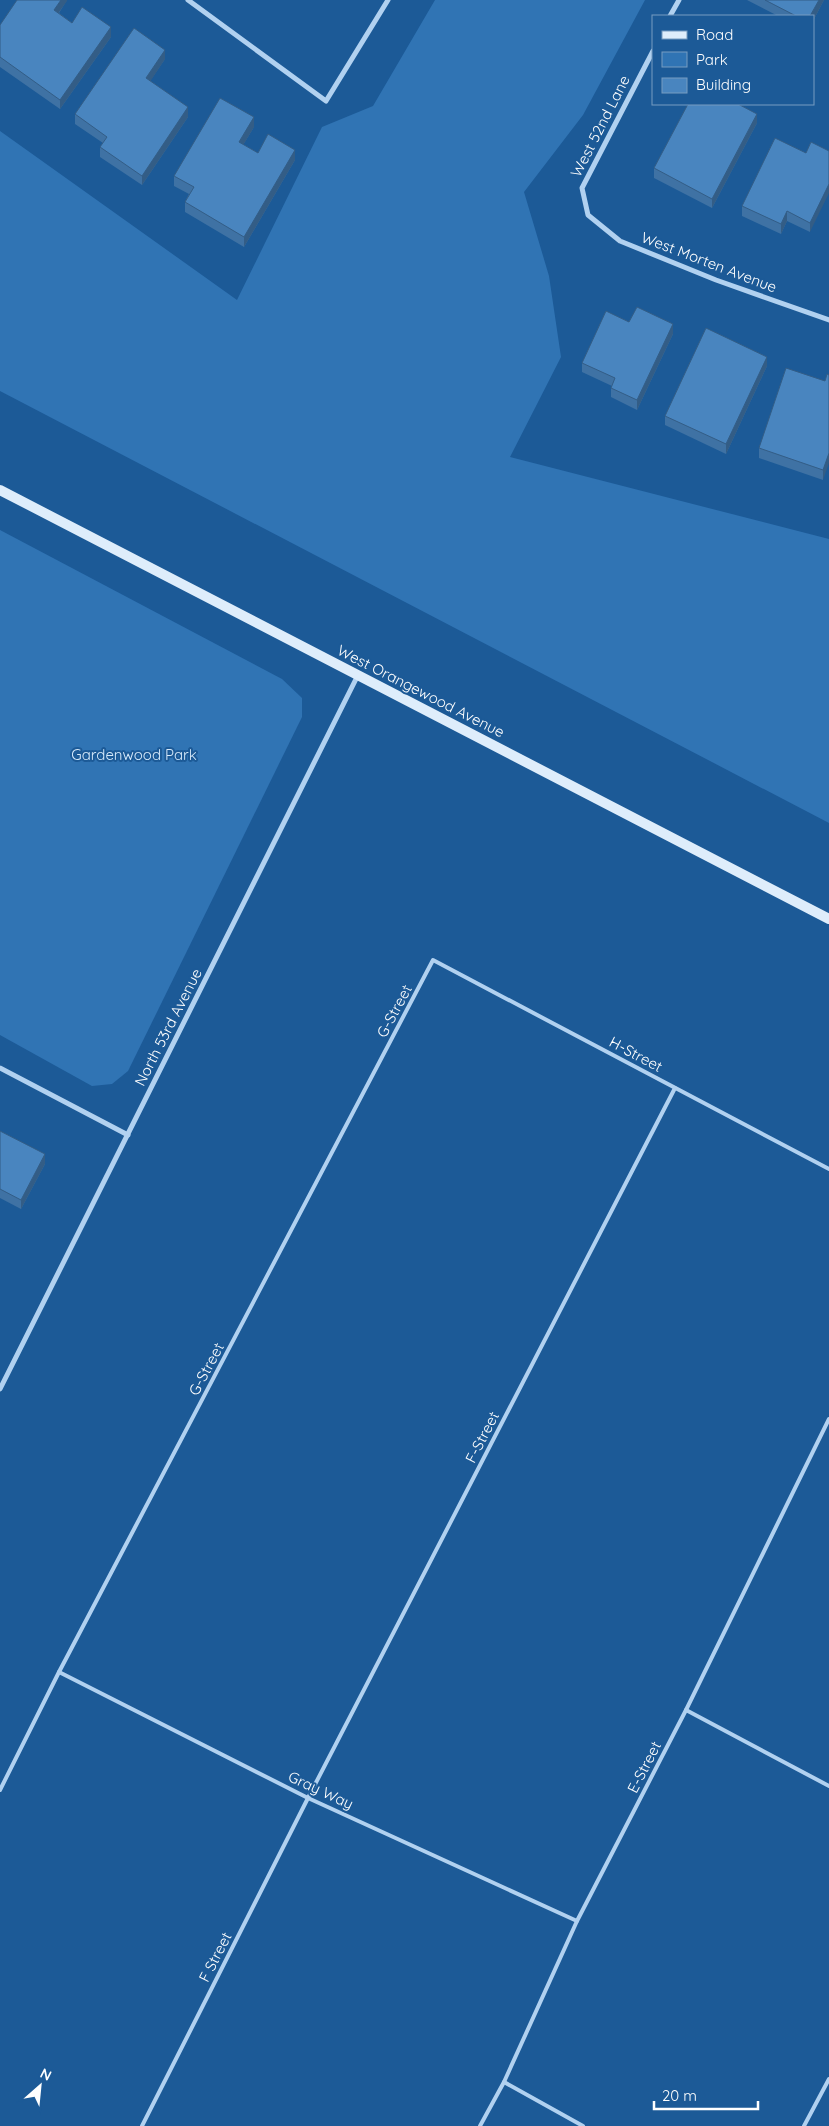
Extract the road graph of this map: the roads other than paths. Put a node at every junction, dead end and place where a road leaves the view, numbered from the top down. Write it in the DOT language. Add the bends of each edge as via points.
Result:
graph roads {
  1 [pos="188,0"];
  2 [pos="388,0"];
  3 [pos="679,0"];
  4 [pos="671,15"];
  5 [pos="652,53"];
  6 [pos="588,215"];
  7 [pos="829,320"];
  8 [pos="0,490"];
  9 [pos="358,675"];
  10 [pos="829,919"];
  11 [pos="433,960"];
  12 [pos="0,1068"];
  13 [pos="675,1088"];
  14 [pos="128,1135"];
  15 [pos="829,1169"];
  16 [pos="0,1389"];
  17 [pos="829,1419"];
  18 [pos="60,1672"];
  19 [pos="686,1710"];
  20 [pos="829,1786"];
  21 [pos="0,1790"];
  22 [pos="308,1798"];
  23 [pos="577,1920"];
  24 [pos="829,2079"];
  25 [pos="504,2082"];
  26 [pos="142,2126"];
  27 [pos="480,2126"];
  28 [pos="583,2126"];
  29 [pos="804,2126"];
  1 -- 2 [label="street" via="326,101"];
  3 -- 4 [label="street"];
  5 -- 6 [label="street, West 52nd Lane" via="582,188"];
  6 -- 7 [label="street, West Morten Avenue" via="620,241 716,280"];
  8 -- 9 [label="street, West Orangewood Avenue"];
  9 -- 10 [label="street, West Orangewood Avenue"];
  9 -- 14 [label="street, North 53rd Avenue"];
  11 -- 13 [label="lane, H-Street"];
  11 -- 18 [label="lane, G-Street"];
  12 -- 14 [label="street"];
  13 -- 15 [label="lane, H-Street"];
  13 -- 22 [label="lane, F-Street"];
  14 -- 16 [label="street, North 53rd Avenue"];
  17 -- 19 [label="lane, E-Street"];
  18 -- 21 [label="lane, G-Street"];
  18 -- 22 [label="lane, Gray Way"];
  19 -- 20 [label="lane"];
  19 -- 23 [label="lane, E-Street"];
  22 -- 23 [label="lane, Gray Way"];
  22 -- 26 [label="lane, F Street"];
  23 -- 25 [label="lane, E-Street"];
  24 -- 29 [label="lane"];
  25 -- 27 [label="lane, E-Street"];
  25 -- 28 [label="lane"];
}
